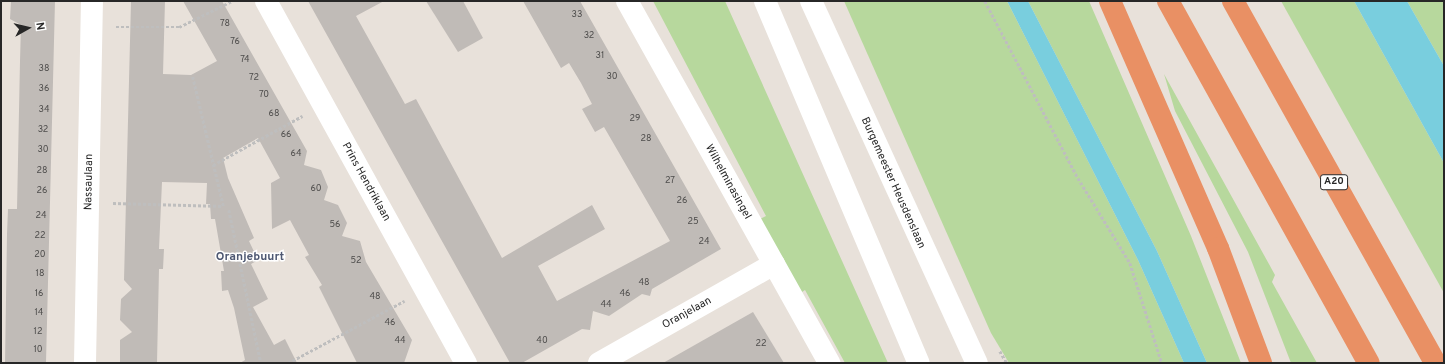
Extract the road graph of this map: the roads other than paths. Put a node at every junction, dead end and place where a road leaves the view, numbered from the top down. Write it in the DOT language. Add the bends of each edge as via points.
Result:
graph roads {
  1 [pos="92,1"];
  2 [pos="266,1"];
  3 [pos="627,1"];
  4 [pos="765,1"];
  5 [pos="811,1"];
  6 [pos="1110,1"];
  7 [pos="1168,1"];
  8 [pos="1233,1"];
  9 [pos="774,264"];
  10 [pos="85,363"];
  11 [pos="466,363"];
  12 [pos="599,363"];
  13 [pos="829,363"];
  14 [pos="919,363"];
  15 [pos="976,363"];
  16 [pos="1261,363"];
  17 [pos="1369,363"];
  18 [pos="1435,363"];
  1 -- 10 [label="street, Nassaulaan"];
  2 -- 11 [label="street, Prins Hendriklaan"];
  3 -- 9 [label="street, Wilhelminasingel"];
  4 -- 14 [label="street"];
  5 -- 15 [label="street, Burgemeester Heusdenslaan"];
  6 -- 16 [label="highway" via="1215,241"];
  7 -- 17 [label="highway"];
  8 -- 18 [label="highway, A20"];
  9 -- 12 [label="street, Oranjelaan"];
  9 -- 13 [label="street, Wilhelminasingel"];
}
